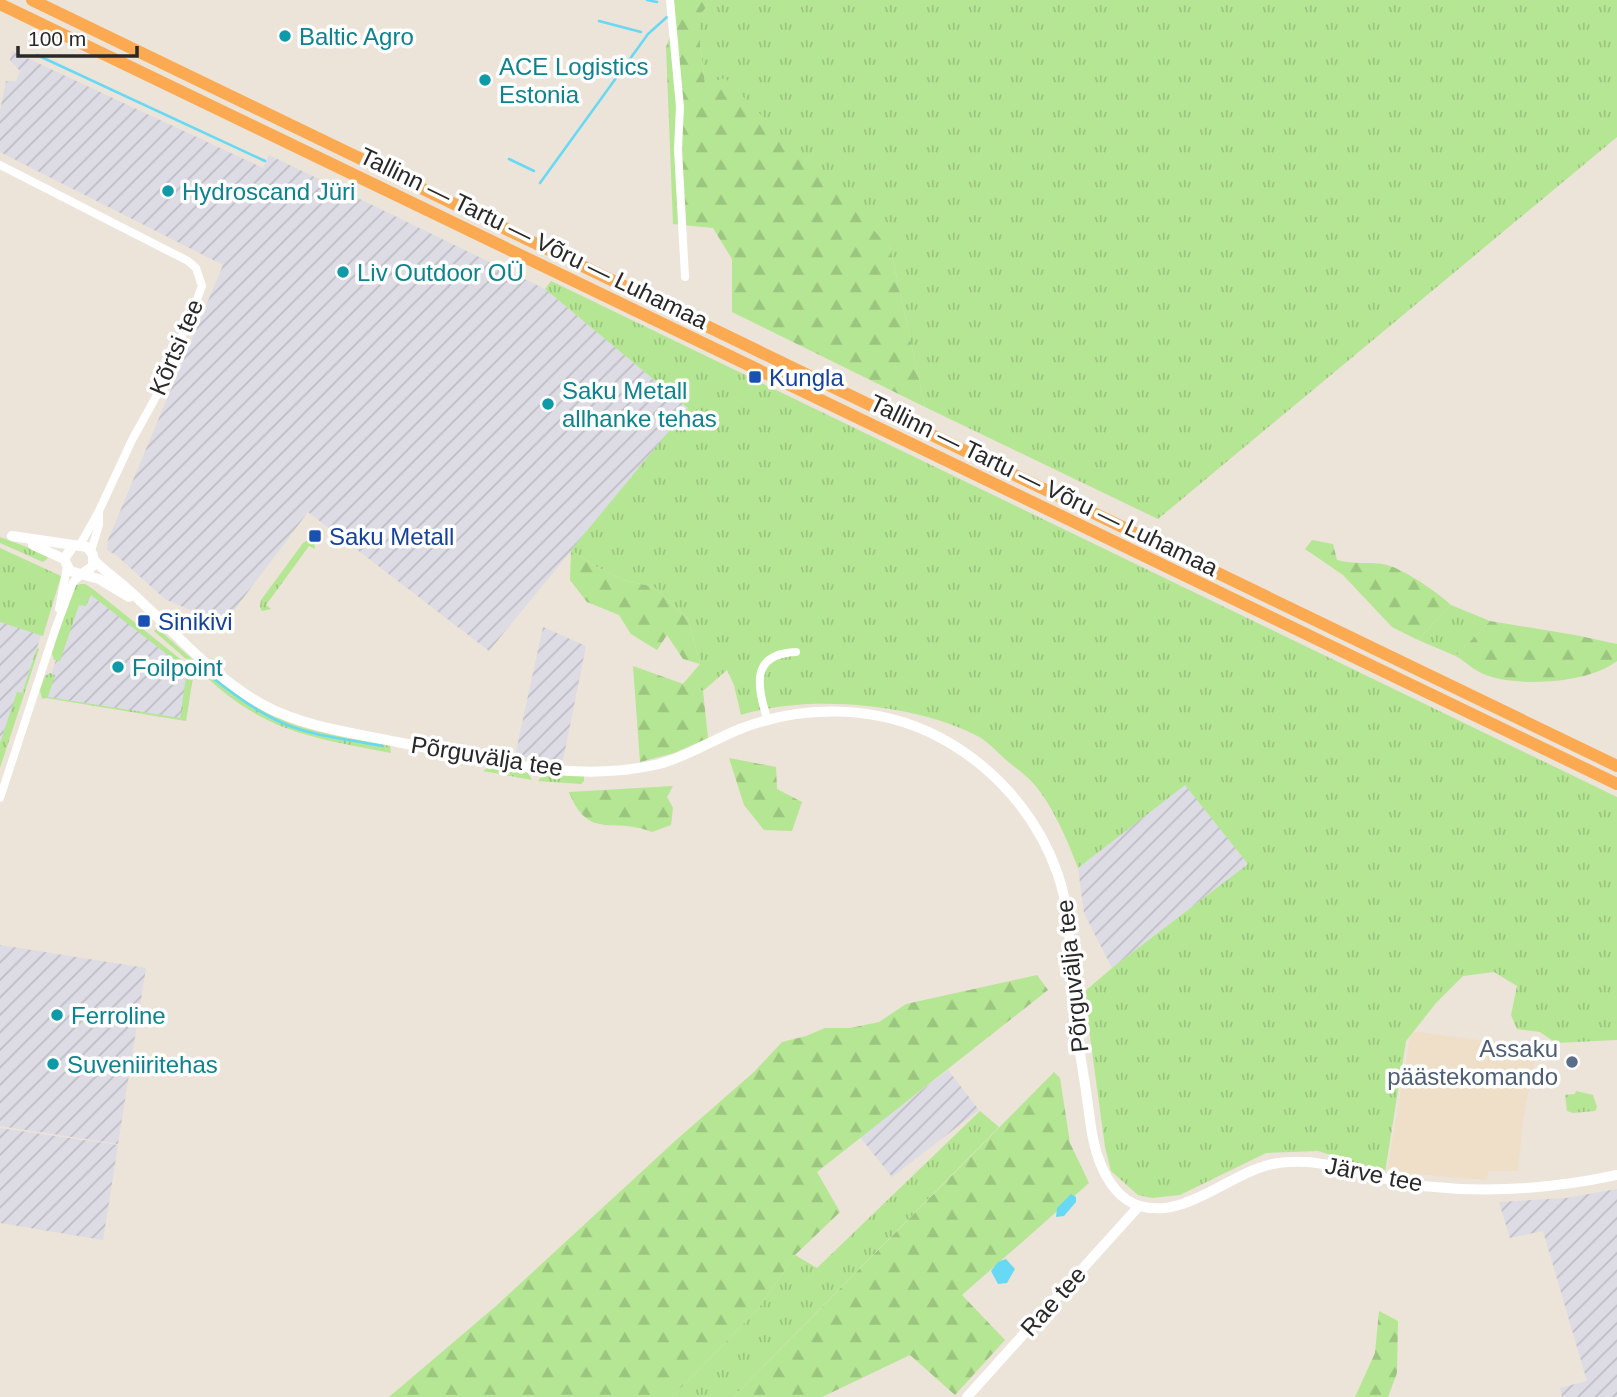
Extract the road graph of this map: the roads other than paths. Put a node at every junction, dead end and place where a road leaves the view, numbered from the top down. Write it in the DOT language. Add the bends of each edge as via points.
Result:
graph roads {
  1 [pos="32,0"];
  2 [pos="670,0"];
  3 [pos="0,4"];
  4 [pos="0,165"];
  5 [pos="685,277"];
  6 [pos="99,511"];
  7 [pos="0,532"];
  8 [pos="12,536"];
  9 [pos="77,545"];
  10 [pos="92,556"];
  11 [pos="66,563"];
  12 [pos="82,574"];
  13 [pos="151,613"];
  14 [pos="55,629"];
  15 [pos="796,652"];
  16 [pos="767,719"];
  17 [pos="1617,766"];
  18 [pos="1617,784"];
  19 [pos="0,798"];
  20 [pos="1617,1175"];
  21 [pos="1139,1206"];
  22 [pos="967,1397"];
  1 -- 17 [label="highway, Tallinn — Tartu — Võru — Luhamaa"];
  2 -- 5 [label="street" via="680,107"];
  3 -- 18 [label="highway, Tallinn — Tartu — Võru — Luhamaa"];
  4 -- 6 [label="street, Kõrtsi tee" via="188,261 200,276 202,286 157,396"];
  6 -- 9 [label="street, Kõrtsi tee"];
  6 -- 10 [label="street, Kõrtsi tee"];
  7 -- 8 [label="street"];
  8 -- 9 [label="street"];
  8 -- 11 [label="street"];
  9 -- 10 [label="street"];
  9 -- 11 [label="street"];
  10 -- 12 [label="street" via="93,566"];
  10 -- 13 [label="street, Põrguvälja tee"];
  11 -- 12 [label="street" via="71,571"];
  11 -- 14 [label="street"];
  12 -- 13 [label="street, Põrguvälja tee" via="99,579"];
  12 -- 14 [label="street" via="73,582"];
  13 -- 16 [label="street, Põrguvälja tee" via="237,688 288,717 519,765 568,771 643,767 684,755"];
  14 -- 19 [label="street"];
  15 -- 16 [label="street" via="775,657 760,674 758,685"];
  16 -- 21 [label="street, Põrguvälja tee" via="853,712 921,729 984,769 1031,818 1064,895 1074,1008 1097,1154 1112,1185"];
  20 -- 21 [label="street, Järve tee" via="1532,1189 1493,1189 1423,1186 1323,1164 1283,1162 1185,1202 1159,1209"];
  21 -- 22 [label="street, Rae tee"];
}
